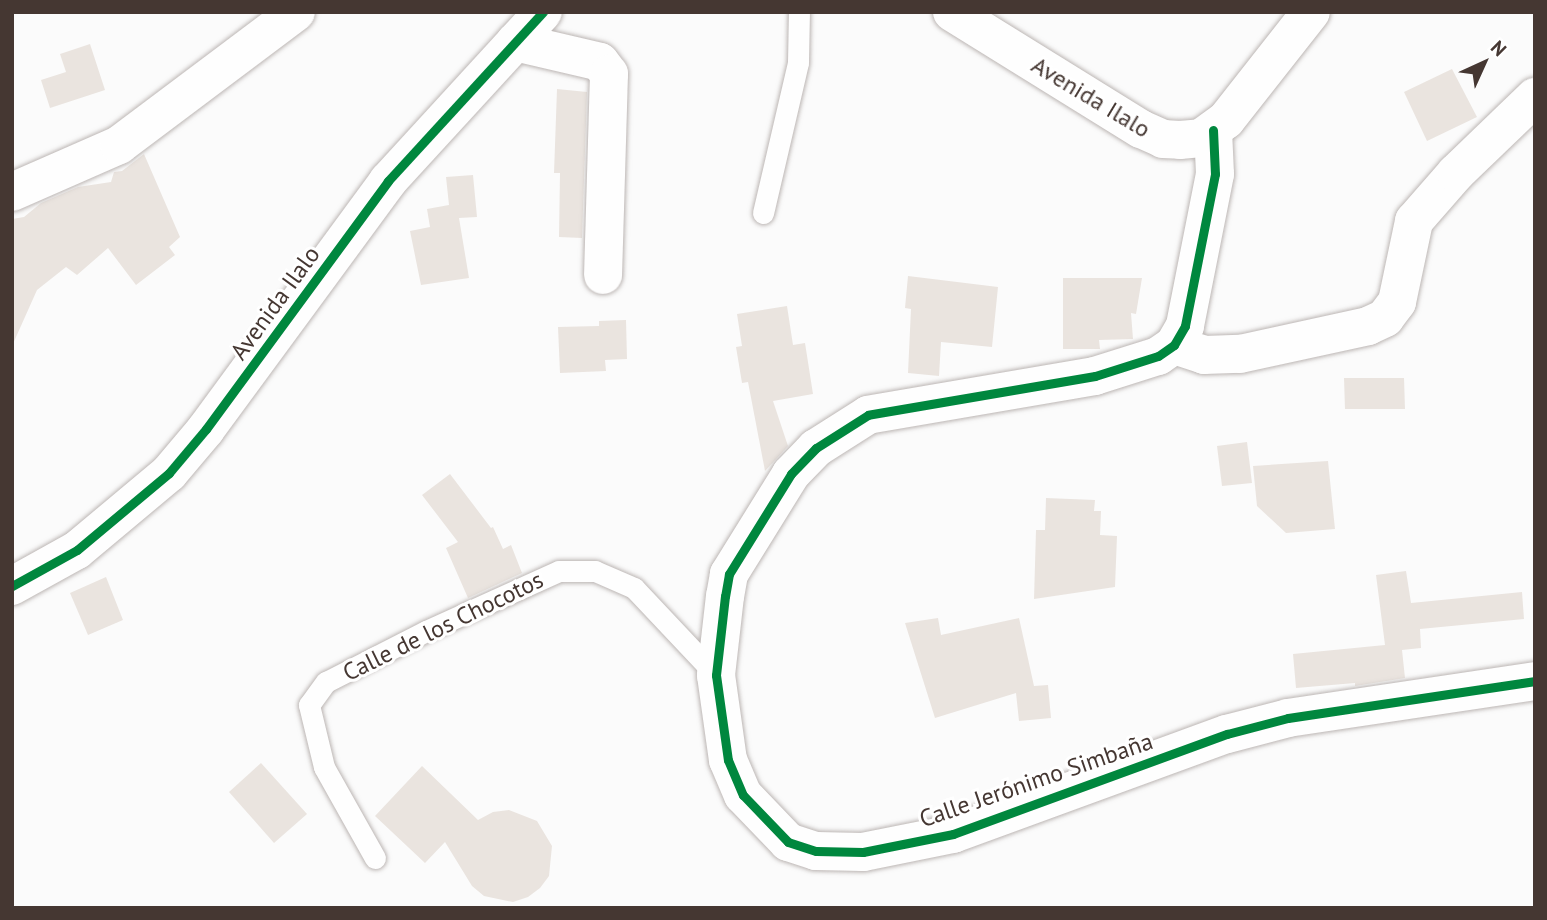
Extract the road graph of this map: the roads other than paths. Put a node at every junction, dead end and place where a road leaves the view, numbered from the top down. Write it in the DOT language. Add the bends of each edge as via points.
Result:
graph roads {
  1 [pos="296,12"];
  2 [pos="543,12"];
  3 [pos="799,12"];
  4 [pos="952,12"];
  5 [pos="1311,12"];
  6 [pos="516,43"];
  7 [pos="1535,97"];
  8 [pos="1213,130"];
  9 [pos="12,192"];
  10 [pos="763,213"];
  11 [pos="603,275"];
  12 [pos="1174,345"];
  13 [pos="12,586"];
  14 [pos="716,676"];
  15 [pos="1535,681"];
  16 [pos="374,858"];
  1 -- 9 [label="street" via="119,145"];
  2 -- 6 [label="street, Avenida Ilalo"];
  3 -- 10 [label="lane" via="798,62"];
  4 -- 8 [label="street, Avenida Ilalo" via="1163,139 1201,138"];
  5 -- 8 [label="street, Avenida Ilalo" via="1240,104"];
  6 -- 11 [label="street" via="600,62 609,74"];
  6 -- 13 [label="street, Avenida Ilalo" via="388,181 169,473 77,550"];
  7 -- 12 [label="street" via="1415,220 1397,302 1385,318 1368,326 1240,354 1204,355"];
  8 -- 12 [label="street" via="1215,174 1185,326"];
  12 -- 14 [label="street, Calle Jerónimo Simbaña" via="1158,356 1095,376 868,415 816,448 791,474 729,574"];
  14 -- 15 [label="street, Calle Jerónimo Simbaña" via="728,760 743,795 788,842 816,851 863,852 953,834 1227,734 1288,718"];
  14 -- 16 [label="lane, Calle de los Chocotos" via="634,588 594,571 559,571 326,682 309,705 324,767"];
}
